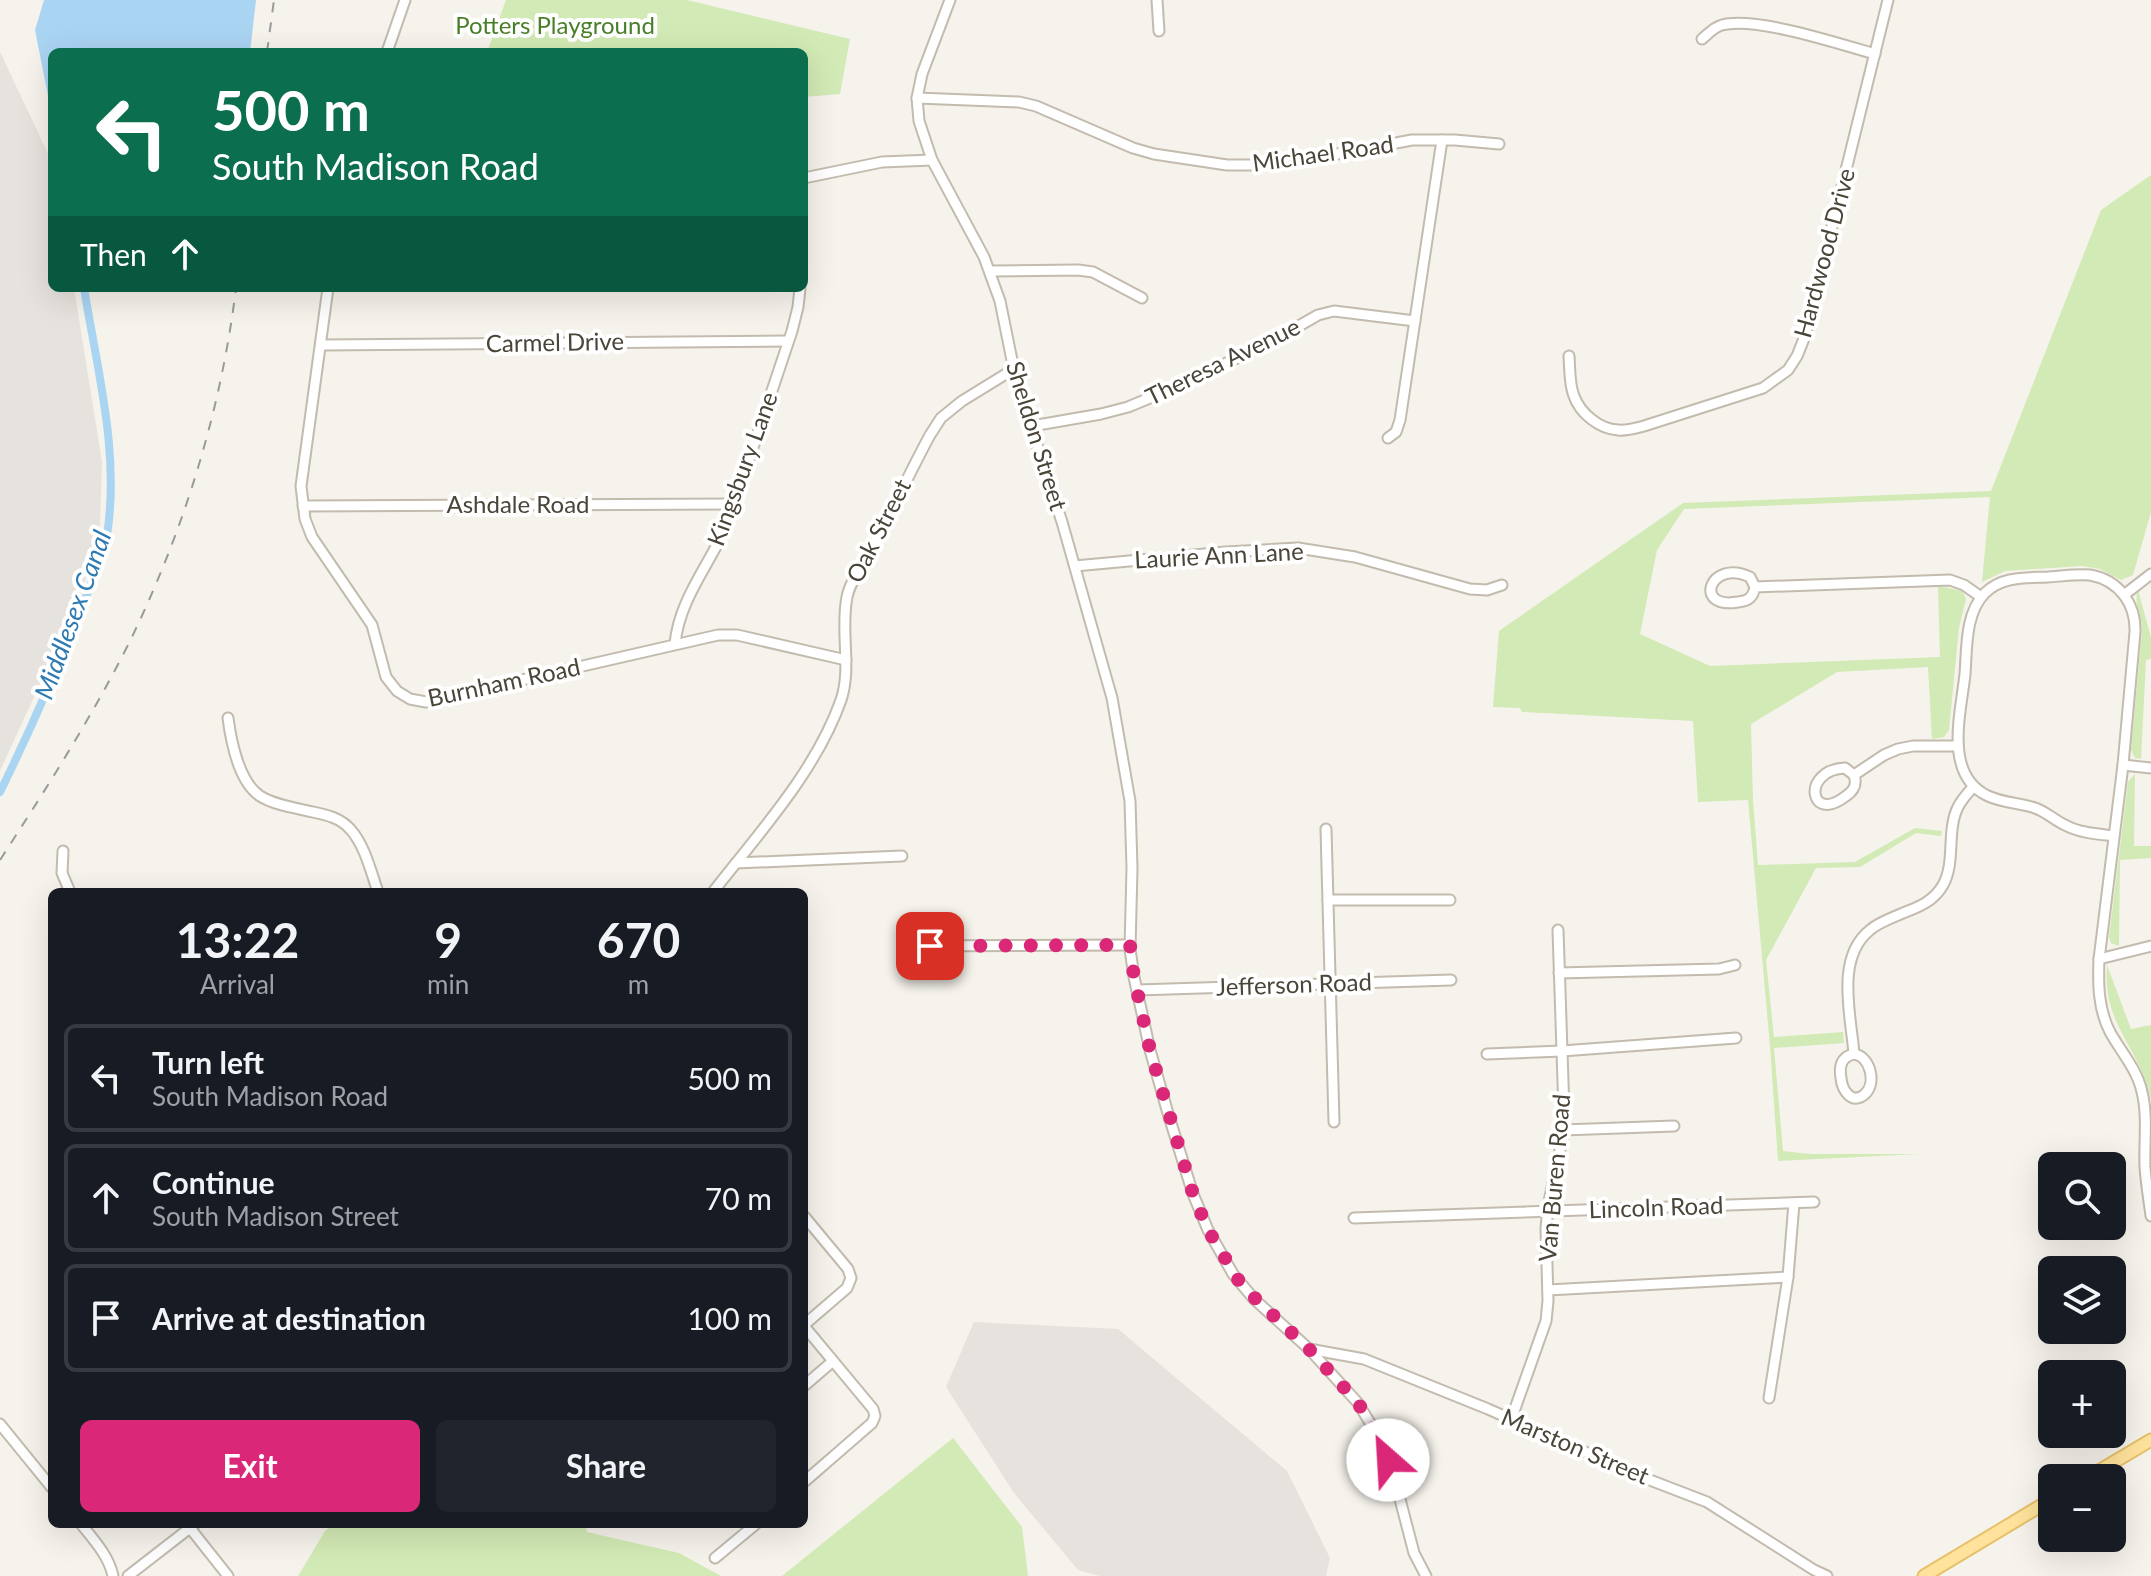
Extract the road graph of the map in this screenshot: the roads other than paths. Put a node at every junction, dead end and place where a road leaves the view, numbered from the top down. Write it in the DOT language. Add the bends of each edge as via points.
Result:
graph roads {
  1 [pos="405,0"];
  2 [pos="950,0"];
  3 [pos="1157,0"];
  4 [pos="1888,0"];
  5 [pos="1159,31"];
  6 [pos="1702,39"];
  7 [pos="388,48"];
  8 [pos="1875,54"];
  9 [pos="917,98"];
  10 [pos="1442,140"];
  11 [pos="1499,144"];
  12 [pos="932,160"];
  13 [pos="808,177"];
  14 [pos="990,271"];
  15 [pos="328,292"];
  16 [pos="800,292"];
  17 [pos="1142,298"];
  18 [pos="1415,321"];
  19 [pos="788,341"];
  20 [pos="321,345"];
  21 [pos="1569,356"];
  22 [pos="1014,369"];
  23 [pos="1032,426"];
  24 [pos="1388,438"];
  25 [pos="734,504"];
  26 [pos="303,506"];
  27 [pos="1075,566"];
  28 [pos="2151,574"];
  29 [pos="1502,585"];
  30 [pos="1755,587"];
  31 [pos="2124,595"];
  32 [pos="1981,597"];
  33 [pos="675,644"];
  34 [pos="846,660"];
  35 [pos="228,718"];
  36 [pos="1958,746"];
  37 [pos="2123,765"];
  38 [pos="2151,768"];
  39 [pos="1854,775"];
  40 [pos="1973,787"];
  41 [pos="1326,829"];
  42 [pos="2114,836"];
  43 [pos="63,851"];
  44 [pos="902,856"];
  45 [pos="736,863"];
  46 [pos="68,888"];
  47 [pos="377,888"];
  48 [pos="716,888"];
  49 [pos="1328,900"];
  50 [pos="1450,900"];
  51 [pos="1558,930"];
  52 [pos="1130,945"];
  53 [pos="906,946"];
  54 [pos="2151,946"];
  55 [pos="2099,959"];
  56 [pos="1735,965"];
  57 [pos="1559,973"];
  58 [pos="1451,980"];
  59 [pos="1330,984"];
  60 [pos="1137,990"];
  61 [pos="1736,1038"];
  62 [pos="1562,1051"];
  63 [pos="1487,1054"];
  64 [pos="1854,1054"];
  65 [pos="1334,1122"];
  66 [pos="1674,1126"];
  67 [pos="1563,1130"];
  68 [pos="1814,1202"];
  69 [pos="1794,1203"];
  70 [pos="1548,1211"];
  71 [pos="2151,1216"];
  72 [pos="1354,1218"];
  73 [pos="808,1221"];
  74 [pos="1788,1277"];
  75 [pos="1548,1290"];
  76 [pos="808,1322"];
  77 [pos="808,1330"];
  78 [pos="1309,1349"];
  79 [pos="833,1361"];
  80 [pos="808,1383"];
  81 [pos="1769,1398"];
  82 [pos="1511,1420"];
  83 [pos="0,1424"];
  84 [pos="2151,1440"];
  85 [pos="2111,1464"];
  86 [pos="808,1479"];
  87 [pos="48,1483"];
  88 [pos="2038,1507"];
  89 [pos="86,1528"];
  90 [pos="190,1528"];
  91 [pos="193,1528"];
  92 [pos="751,1528"];
  93 [pos="715,1558"];
  94 [pos="143,1572"];
  95 [pos="113,1576"];
  96 [pos="128,1576"];
  97 [pos="228,1576"];
  98 [pos="1426,1576"];
  99 [pos="1827,1576"];
  100 [pos="1924,1576"];
  1 -- 7 [label="street"];
  2 -- 9 [label="street, Sheldon Street"];
  3 -- 5 [label="street"];
  4 -- 8 [label="street, Hardwood Drive"];
  6 -- 8 [label="street" via="1720,25 1749,23"];
  8 -- 21 [label="street, Hardwood Drive" via="1805,336 1788,370 1763,388 1616,430 1590,418 1579,406"];
  9 -- 10 [label="street, Michael Road" via="1019,102 1133,148 1227,165 1281,163 1412,140"];
  9 -- 12 [label="street, Sheldon Street" via="921,132"];
  10 -- 11 [label="street, Michael Road"];
  10 -- 18 [label="street"];
  12 -- 13 [label="street" via="882,162"];
  12 -- 14 [label="street, Sheldon Street"];
  14 -- 17 [label="street" via="1093,272"];
  14 -- 22 [label="street, Sheldon Street"];
  15 -- 20 [label="street, Burnham Road"];
  16 -- 19 [label="street, Kingsbury Lane"];
  18 -- 23 [label="street, Theresa Avenue" via="1334,311 1318,315 1128,407"];
  18 -- 24 [label="street" via="1398,427"];
  19 -- 20 [label="street, Carmel Drive"];
  19 -- 25 [label="street, Kingsbury Lane"];
  20 -- 26 [label="street, Burnham Road" via="301,486"];
  22 -- 23 [label="street, Sheldon Street"];
  22 -- 34 [label="street, Oak Street" via="962,401 930,435 847,594"];
  23 -- 27 [label="street, Sheldon Street"];
  25 -- 26 [label="street, Ashdale Road"];
  25 -- 33 [label="street, Kingsbury Lane" via="682,609"];
  26 -- 33 [label="street, Burnham Road" via="312,537 372,625 386,677 410,699 454,697"];
  27 -- 29 [label="street, Laurie Ann Lane" via="1298,548 1355,557 1470,589"];
  27 -- 52 [label="street, Sheldon Street" via="1112,698 1131,806"];
  28 -- 31 [label="street"];
  30 -- 30 [label="street" via="1748,575 1732,573 1714,579 1711,590 1718,601 1734,603 1749,599"];
  30 -- 32 [label="street" via="1942,579"];
  31 -- 32 [label="street" via="2106,580 2083,575 2007,580"];
  31 -- 37 [label="street" via="2135,624"];
  32 -- 36 [label="street" via="1970,625"];
  33 -- 34 [label="street, Burnham Road" via="737,635"];
  34 -- 45 [label="street, Oak Street" via="842,697 818,752"];
  35 -- 47 [label="street" via="251,788 262,798 345,824 359,841"];
  36 -- 39 [label="street" via="1905,747"];
  36 -- 40 [label="street" via="1962,769"];
  37 -- 38 [label="street"];
  37 -- 42 [label="street"];
  39 -- 39 [label="street" via="1854,788 1843,799 1828,805 1816,798 1815,785 1827,774 1842,768"];
  40 -- 42 [label="street" via="2034,808 2073,829"];
  40 -- 64 [label="street" via="1955,814 1941,888 1921,906 1875,926 1851,955"];
  41 -- 49 [label="street"];
  42 -- 55 [label="street"];
  43 -- 46 [label="street" via="62,873"];
  44 -- 45 [label="street"];
  45 -- 48 [label="street, Oak Street"];
  49 -- 50 [label="street"];
  49 -- 59 [label="street"];
  51 -- 57 [label="street, Van Buren Road"];
  52 -- 53 [label="street"];
  52 -- 60 [label="street, Sheldon Street"];
  54 -- 55 [label="street"];
  55 -- 71 [label="street" via="2103,1014 2143,1095"];
  56 -- 57 [label="street"];
  57 -- 62 [label="street, Van Buren Road"];
  58 -- 59 [label="street, Jefferson Road"];
  59 -- 60 [label="street, Jefferson Road"];
  59 -- 65 [label="street"];
  60 -- 78 [label="street, Sheldon Street" via="1167,1110 1208,1230 1242,1286"];
  61 -- 62 [label="street"];
  62 -- 63 [label="street"];
  62 -- 67 [label="street, Van Buren Road"];
  64 -- 64 [label="street" via="1866,1059 1870,1075 1868,1091 1857,1098 1845,1092 1840,1077 1842,1061"];
  66 -- 67 [label="street"];
  67 -- 70 [label="street, Van Buren Road"];
  68 -- 69 [label="street, Lincoln Road"];
  69 -- 70 [label="street, Lincoln Road"];
  69 -- 74 [label="street"];
  70 -- 72 [label="street, Lincoln Road"];
  70 -- 75 [label="street, Van Buren Road"];
  73 -- 76 [label="street" via="851,1278 847,1288"];
  74 -- 75 [label="street"];
  74 -- 81 [label="street"];
  75 -- 82 [label="street, Van Buren Road" via="1546,1321"];
  77 -- 79 [label="street"];
  78 -- 82 [label="street, Marston Street" via="1364,1359"];
  78 -- 98 [label="street, Sheldon Street" via="1358,1403 1381,1441 1414,1553"];
  79 -- 80 [label="street"];
  79 -- 86 [label="street" via="875,1416"];
  82 -- 99 [label="street, Marston Street" via="1707,1502"];
  83 -- 87 [label="street"];
  84 -- 85 [label="main road"];
  88 -- 100 [label="main road"];
  89 -- 95 [label="street"];
  90 -- 94 [label="street"];
  91 -- 97 [label="street"];
  92 -- 93 [label="street"];
  94 -- 96 [label="street"];
}
